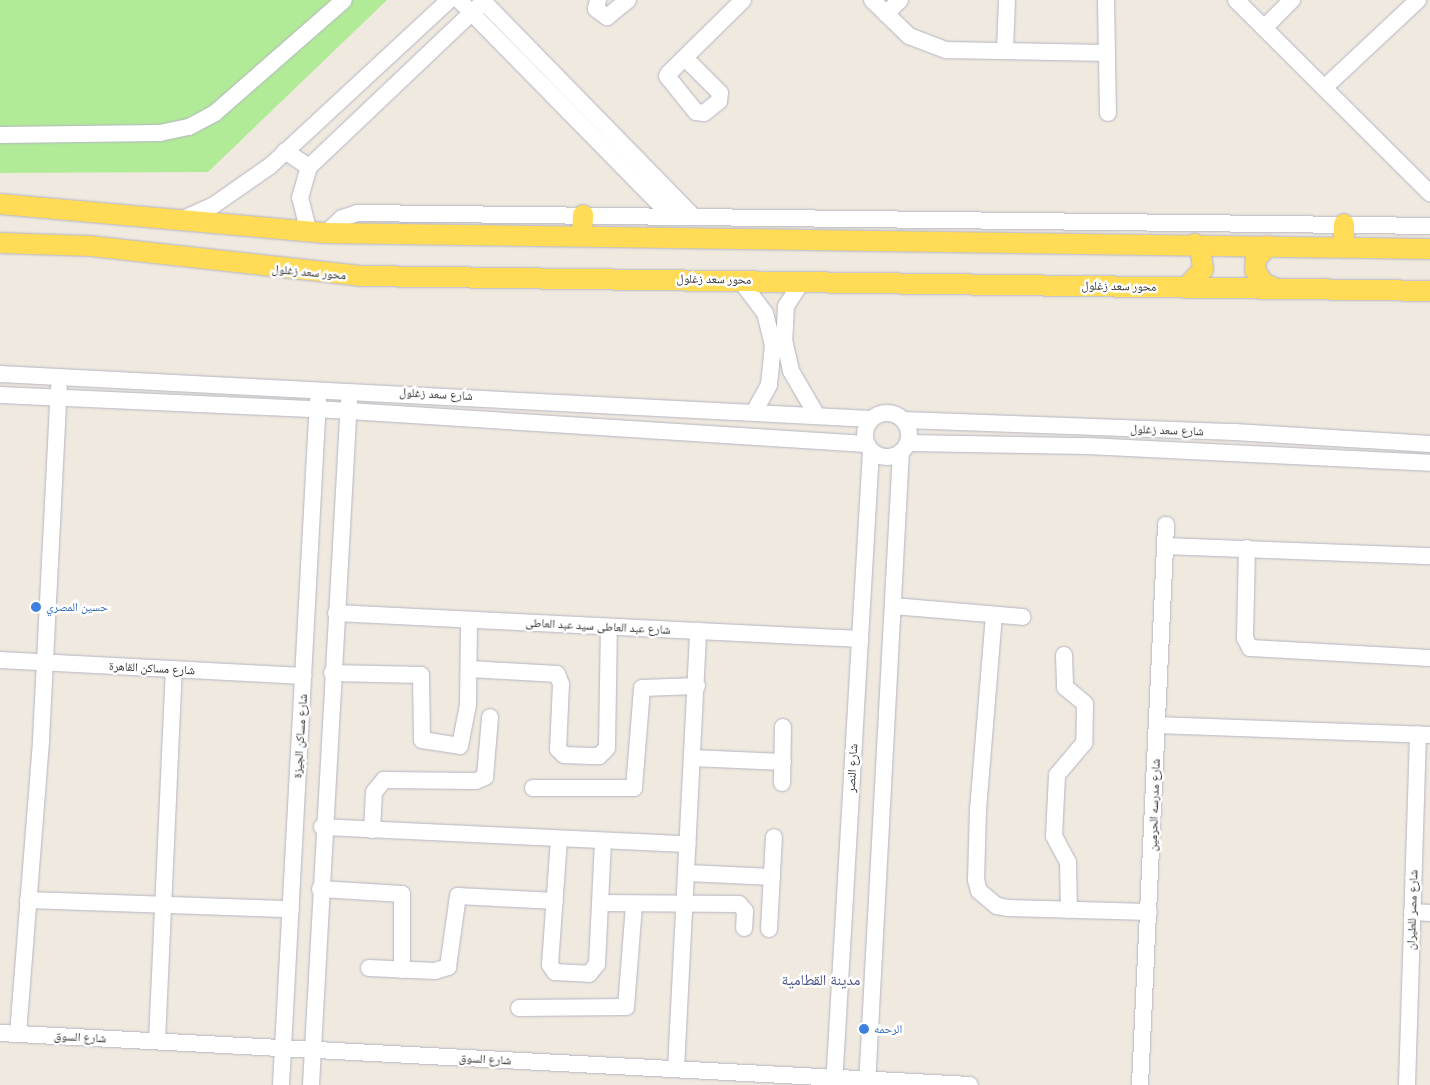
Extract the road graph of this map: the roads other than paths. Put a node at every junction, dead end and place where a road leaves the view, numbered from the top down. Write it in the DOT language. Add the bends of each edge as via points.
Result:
graph roads {
  1 [pos="344,0"];
  2 [pos="449,0"];
  3 [pos="459,0"];
  4 [pos="598,0"];
  5 [pos="628,0"];
  6 [pos="743,0"];
  7 [pos="872,0"];
  8 [pos="900,0"];
  9 [pos="1007,0"];
  10 [pos="1106,0"];
  11 [pos="1236,0"];
  12 [pos="1292,0"];
  13 [pos="1418,0"];
  14 [pos="480,4"];
  15 [pos="886,14"];
  16 [pos="1264,28"];
  17 [pos="1005,51"];
  18 [pos="1107,53"];
  19 [pos="685,58"];
  20 [pos="1324,88"];
  21 [pos="1108,113"];
  22 [pos="0,136"];
  23 [pos="285,151"];
  24 [pos="309,167"];
  25 [pos="1430,194"];
  26 [pos="0,204"];
  27 [pos="583,215"];
  28 [pos="671,216"];
  29 [pos="694,217"];
  30 [pos="183,219"];
  31 [pos="1427,223"];
  32 [pos="1344,224"];
  33 [pos="762,227"];
  34 [pos="317,233"];
  35 [pos="582,236"];
  36 [pos="0,243"];
  37 [pos="1195,244"];
  38 [pos="1268,246"];
  39 [pos="1344,248"];
  40 [pos="1430,249"];
  41 [pos="740,280"];
  42 [pos="803,280"];
  43 [pos="1186,288"];
  44 [pos="1275,288"];
  45 [pos="1430,291"];
  46 [pos="0,374"];
  47 [pos="59,377"];
  48 [pos="319,388"];
  49 [pos="350,389"];
  50 [pos="0,396"];
  51 [pos="58,398"];
  52 [pos="317,410"];
  53 [pos="755,410"];
  54 [pos="349,411"];
  55 [pos="816,414"];
  56 [pos="871,419"];
  57 [pos="904,420"];
  58 [pos="1430,444"];
  59 [pos="868,447"];
  60 [pos="904,447"];
  61 [pos="1430,463"];
  62 [pos="1166,525"];
  63 [pos="1166,546"];
  64 [pos="1247,548"];
  65 [pos="1430,556"];
  66 [pos="893,606"];
  67 [pos="336,613"];
  68 [pos="994,615"];
  69 [pos="1022,617"];
  70 [pos="470,620"];
  71 [pos="610,627"];
  72 [pos="698,631"];
  73 [pos="860,640"];
  74 [pos="1064,656"];
  75 [pos="1430,658"];
  76 [pos="0,660"];
  77 [pos="43,662"];
  78 [pos="174,669"];
  79 [pos="470,669"];
  80 [pos="332,673"];
  81 [pos="304,676"];
  82 [pos="697,686"];
  83 [pos="490,717"];
  84 [pos="1157,725"];
  85 [pos="783,728"];
  86 [pos="1424,735"];
  87 [pos="692,758"];
  88 [pos="783,762"];
  89 [pos="782,783"];
  90 [pos="533,788"];
  91 [pos="1423,810"];
  92 [pos="322,826"];
  93 [pos="372,830"];
  94 [pos="774,837"];
  95 [pos="559,839"];
  96 [pos="603,841"];
  97 [pos="688,844"];
  98 [pos="688,872"];
  99 [pos="772,877"];
  100 [pos="320,889"];
  101 [pos="28,900"];
  102 [pos="555,901"];
  103 [pos="163,903"];
  104 [pos="602,903"];
  105 [pos="687,904"];
  106 [pos="634,905"];
  107 [pos="290,909"];
  108 [pos="1069,910"];
  109 [pos="1149,912"];
  110 [pos="1412,912"];
  111 [pos="1430,913"];
  112 [pos="744,928"];
  113 [pos="769,929"];
  114 [pos="369,968"];
  115 [pos="402,970"];
  116 [pos="519,1008"];
  117 [pos="0,1033"];
  118 [pos="18,1034"];
  119 [pos="157,1041"];
  120 [pos="283,1048"];
  121 [pos="314,1050"];
  122 [pos="676,1069"];
  123 [pos="834,1081"];
  124 [pos="867,1082"];
  125 [pos="931,1084"];
  126 [pos="281,1085"];
  127 [pos="311,1085"];
  128 [pos="970,1085"];
  129 [pos="1140,1085"];
  130 [pos="1406,1085"];
  1 -- 22 [label="street" via="215,113 189,127 160,134"];
  2 -- 23 [label="street"];
  3 -- 14 [label="street"];
  4 -- 5 [label="street" via="596,9 607,17"];
  6 -- 19 [label="street"];
  7 -- 15 [label="street"];
  8 -- 15 [label="street"];
  9 -- 17 [label="street"];
  10 -- 18 [label="street"];
  11 -- 16 [label="street"];
  12 -- 16 [label="street"];
  13 -- 20 [label="street"];
  14 -- 24 [label="street"];
  14 -- 28 [label="street"];
  14 -- 29 [label="street"];
  15 -- 17 [label="street" via="917,41 946,50"];
  16 -- 20 [label="street"];
  17 -- 18 [label="street"];
  18 -- 21 [label="street"];
  20 -- 25 [label="street"];
  23 -- 24 [label="street"];
  23 -- 30 [label="street" via="245,186"];
  24 -- 34 [label="street" via="300,198"];
  26 -- 30 [label="main road"];
  27 -- 28 [label="street"];
  27 -- 34 [label="street" via="358,213 342,218"];
  27 -- 35 [label="main road"];
  28 -- 29 [label="street"];
  29 -- 33 [label="street"];
  30 -- 34 [label="main road"];
  31 -- 32 [label="street"];
  32 -- 33 [label="street"];
  32 -- 39 [label="main road"];
  33 -- 35 [label="main road"];
  33 -- 37 [label="main road"];
  34 -- 35 [label="main road"];
  36 -- 41 [label="main road, محور سعد زغلول" via="125,250 320,274"];
  37 -- 38 [label="main road"];
  37 -- 43 [label="main road" via="1203,258 1202,270"];
  38 -- 39 [label="main road"];
  38 -- 44 [label="main road" via="1256,259 1255,270 1264,284"];
  39 -- 40 [label="main road"];
  41 -- 42 [label="main road, محور سعد زغلول"];
  41 -- 53 [label="street" via="765,312 773,345 769,385"];
  42 -- 43 [label="main road, محور سعد زغلول"];
  42 -- 55 [label="street" via="786,306 784,340 790,371"];
  43 -- 44 [label="main road, محور سعد زغلول"];
  44 -- 45 [label="main road, محور سعد زغلول"];
  46 -- 47 [label="street, شارع سعد زغلول"];
  47 -- 48 [label="street, شارع سعد زغلول"];
  47 -- 51 [label="street"];
  48 -- 49 [label="street, شارع سعد زغلول"];
  48 -- 52 [label="street, شارع مساكن الجيزة"];
  49 -- 53 [label="street, شارع سعد زغلول"];
  49 -- 54 [label="street"];
  50 -- 51 [label="street, شارع سعد زغلول"];
  51 -- 52 [label="street, شارع سعد زغلول"];
  51 -- 77 [label="street"];
  52 -- 54 [label="street, شارع سعد زغلول"];
  52 -- 81 [label="street, شارع مساكن الجيزة"];
  53 -- 55 [label="street, شارع سعد زغلول"];
  54 -- 59 [label="street, شارع سعد زغلول"];
  54 -- 67 [label="street"];
  55 -- 56 [label="street, شارع سعد زغلول"];
  56 -- 57 [label="street" via="888,412"];
  56 -- 59 [label="street" via="864,431"];
  57 -- 58 [label="street, شارع سعد زغلول" via="1235,432"];
  57 -- 60 [label="street"];
  59 -- 60 [label="street" via="886,457"];
  59 -- 73 [label="street, شارع النصر"];
  60 -- 61 [label="street, شارع سعد زغلول" via="1087,446"];
  60 -- 66 [label="street"];
  62 -- 63 [label="street, شارع مدرسه الحرمين"];
  63 -- 64 [label="street"];
  63 -- 84 [label="street, شارع مدرسه الحرمين"];
  64 -- 65 [label="street"];
  64 -- 75 [label="street" via="1245,638 1250,648"];
  66 -- 68 [label="street"];
  66 -- 124 [label="street"];
  67 -- 70 [label="street, شارع عبد العاطى سيد عبد العاطى"];
  67 -- 80 [label="street"];
  68 -- 69 [label="street"];
  68 -- 108 [label="street" via="976,880 980,891 997,906"];
  70 -- 71 [label="street, شارع عبد العاطى سيد عبد العاطى"];
  70 -- 79 [label="street"];
  71 -- 72 [label="street, شارع عبد العاطى سيد عبد العاطى"];
  71 -- 79 [label="street" via="607,748 600,756 564,755 558,749 561,684 558,674"];
  72 -- 73 [label="street, شارع عبد العاطى سيد عبد العاطى"];
  72 -- 82 [label="street"];
  73 -- 123 [label="street, شارع النصر"];
  74 -- 108 [label="street" via="1065,687 1085,704 1084,743 1057,775 1054,836 1068,862"];
  76 -- 77 [label="street, شارع مساكن القاهرة"];
  77 -- 78 [label="street, شارع مساكن القاهرة"];
  77 -- 101 [label="street"];
  78 -- 81 [label="street, شارع مساكن القاهرة"];
  78 -- 103 [label="street"];
  79 -- 80 [label="street" via="464,739 458,746 422,740 421,675"];
  80 -- 92 [label="street"];
  81 -- 107 [label="street, شارع مساكن الجيزة"];
  82 -- 87 [label="street"];
  82 -- 90 [label="street" via="642,688 634,788"];
  83 -- 93 [label="street" via="485,777 476,781 384,780 374,792"];
  84 -- 86 [label="street"];
  84 -- 109 [label="street, شارع مدرسه الحرمين"];
  85 -- 88 [label="street"];
  86 -- 91 [label="street, شارع مصر للطيران"];
  87 -- 88 [label="street"];
  87 -- 97 [label="street"];
  88 -- 89 [label="street"];
  91 -- 110 [label="street, شارع مصر للطيران"];
  92 -- 93 [label="street"];
  92 -- 100 [label="street"];
  93 -- 95 [label="street"];
  94 -- 99 [label="street"];
  95 -- 96 [label="street"];
  95 -- 102 [label="street"];
  96 -- 97 [label="street"];
  96 -- 104 [label="street"];
  97 -- 98 [label="street"];
  98 -- 99 [label="street"];
  98 -- 105 [label="street"];
  99 -- 113 [label="street"];
  100 -- 115 [label="street" via="402,894"];
  100 -- 121 [label="street"];
  101 -- 103 [label="street"];
  101 -- 118 [label="street"];
  102 -- 104 [label="street" via="550,968 589,974 597,964"];
  102 -- 115 [label="street" via="458,896 448,967"];
  103 -- 107 [label="street"];
  103 -- 119 [label="street"];
  104 -- 106 [label="street"];
  105 -- 106 [label="street"];
  105 -- 112 [label="street" via="740,904 745,911"];
  105 -- 122 [label="street"];
  106 -- 116 [label="street" via="626,1007"];
  107 -- 120 [label="street, شارع مساكن الجيزة"];
  108 -- 109 [label="street"];
  109 -- 129 [label="street, شارع مدرسه الحرمين"];
  110 -- 111 [label="street"];
  110 -- 130 [label="street, شارع مصر للطيران"];
  114 -- 115 [label="street"];
  117 -- 118 [label="street, شارع السوق"];
  118 -- 119 [label="street, شارع السوق"];
  119 -- 120 [label="street, شارع السوق"];
  120 -- 121 [label="street, شارع السوق"];
  120 -- 126 [label="street, شارع مساكن الجيزة"];
  121 -- 122 [label="street, شارع السوق"];
  121 -- 127 [label="street"];
  122 -- 123 [label="street, شارع السوق"];
  123 -- 124 [label="street, شارع السوق"];
  124 -- 125 [label="street, شارع السوق"];
  125 -- 128 [label="street, شارع السوق"];
}
